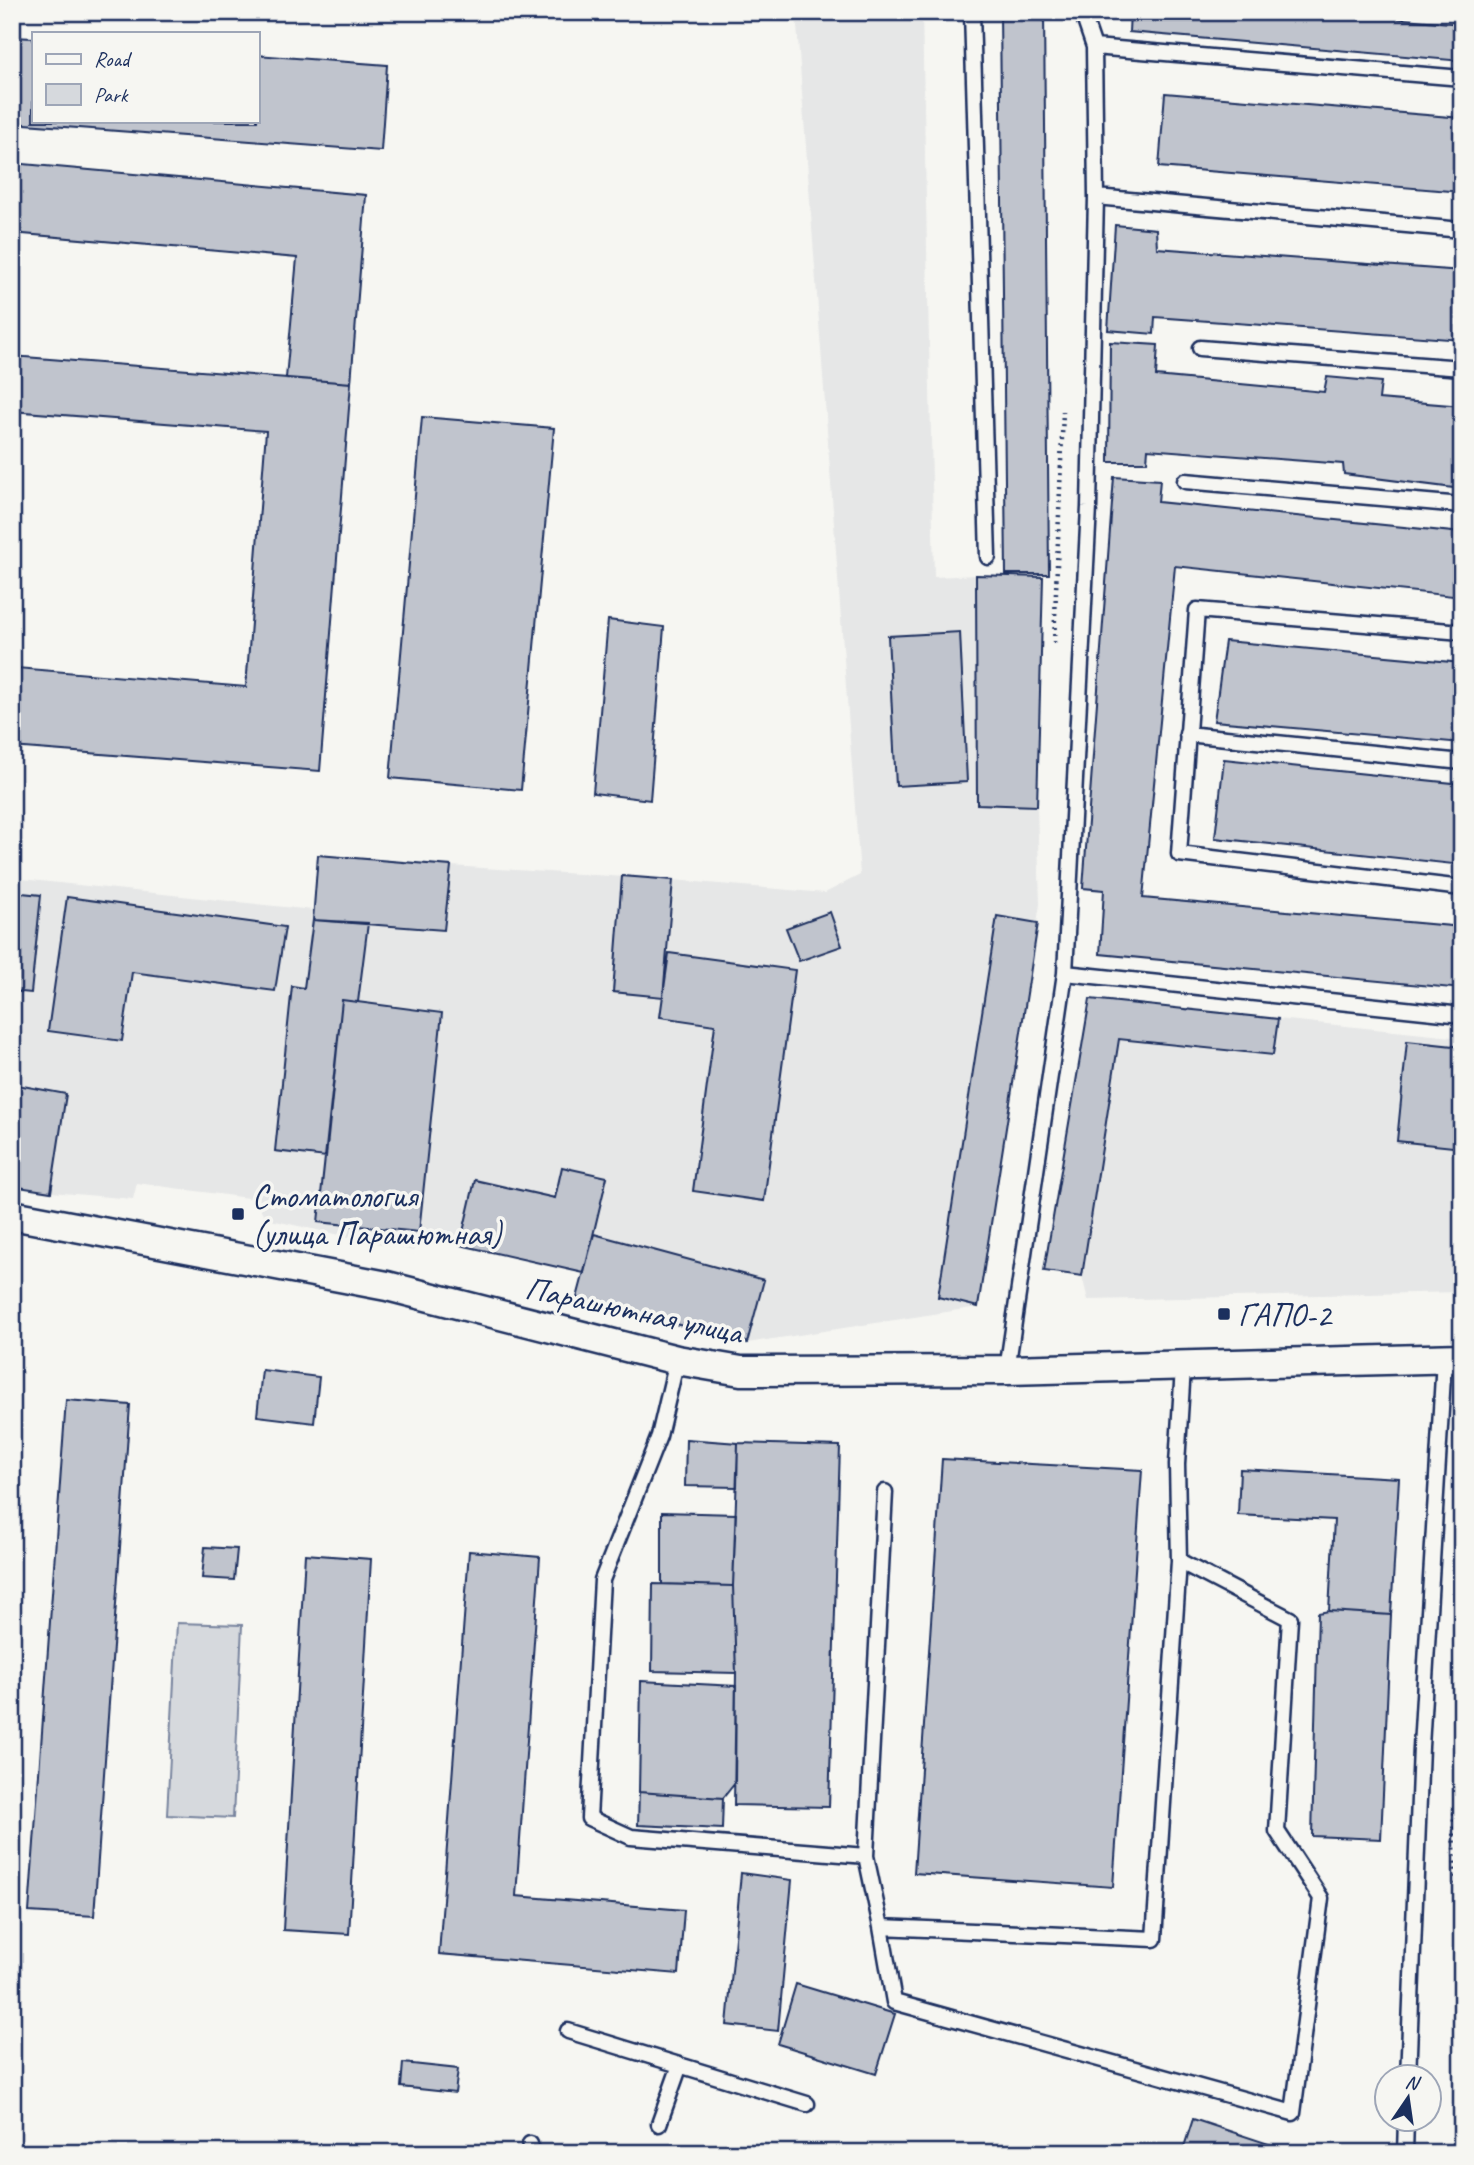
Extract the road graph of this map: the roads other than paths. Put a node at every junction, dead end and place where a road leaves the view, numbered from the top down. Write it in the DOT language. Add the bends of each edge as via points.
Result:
graph roads {
  1 [pos="972,12"];
  2 [pos="1082,12"];
  3 [pos="1094,47"];
  4 [pos="1462,78"];
  5 [pos="1096,197"];
  6 [pos="1462,230"];
  7 [pos="1200,348"];
  8 [pos="1462,368"];
  9 [pos="1185,481"];
  10 [pos="1462,505"];
  11 [pos="988,557"];
  12 [pos="1462,632"];
  13 [pos="1187,734"];
  14 [pos="1462,762"];
  15 [pos="1462,888"];
  16 [pos="1065,973"];
  17 [pos="1462,1015"];
  18 [pos="12,1215"];
  19 [pos="1453,1359"];
  20 [pos="677,1360"];
  21 [pos="1183,1367"];
  22 [pos="1007,1370"];
  23 [pos="885,1492"];
  24 [pos="1179,1562"];
  25 [pos="866,1856"];
  26 [pos="881,1927"];
  27 [pos="568,2031"];
  28 [pos="1409,2064"];
  29 [pos="680,2065"];
  30 [pos="807,2104"];
  31 [pos="659,2124"];
  32 [pos="1406,2134"];
  33 [pos="1405,2153"];
  1 -- 11 [label="lane"];
  2 -- 3 [label="lane"];
  3 -- 4 [label="lane"];
  3 -- 5 [label="lane"];
  5 -- 6 [label="lane"];
  5 -- 16 [label="lane" via="1089,507"];
  7 -- 8 [label="lane"];
  9 -- 10 [label="lane"];
  12 -- 13 [label="lane" via="1197,610"];
  13 -- 14 [label="lane"];
  13 -- 15 [label="lane" via="1179,854"];
  16 -- 17 [label="lane"];
  16 -- 22 [label="lane"];
  18 -- 20 [label="street, Парашютная улица" via="387,1286"];
  19 -- 21 [label="street, Парашютная улица"];
  19 -- 28 [label="lane" via="1421,1747"];
  20 -- 22 [label="street, Парашютная улица" via="741,1371"];
  20 -- 25 [label="lane" via="659,1436 602,1580 589,1818 631,1838"];
  21 -- 22 [label="street, Парашютная улица"];
  21 -- 24 [label="lane" via="1177,1464"];
  23 -- 25 [label="lane"];
  24 -- 26 [label="lane" via="1154,1939"];
  24 -- 26 [label="lane" via="1290,1619 1277,1831 1321,1898 1293,2113 894,2002"];
  25 -- 26 [label="lane"];
  27 -- 29 [label="lane"];
  29 -- 30 [label="lane"];
  29 -- 31 [label="lane"];
  32 -- 33 [label="lane"];
}
